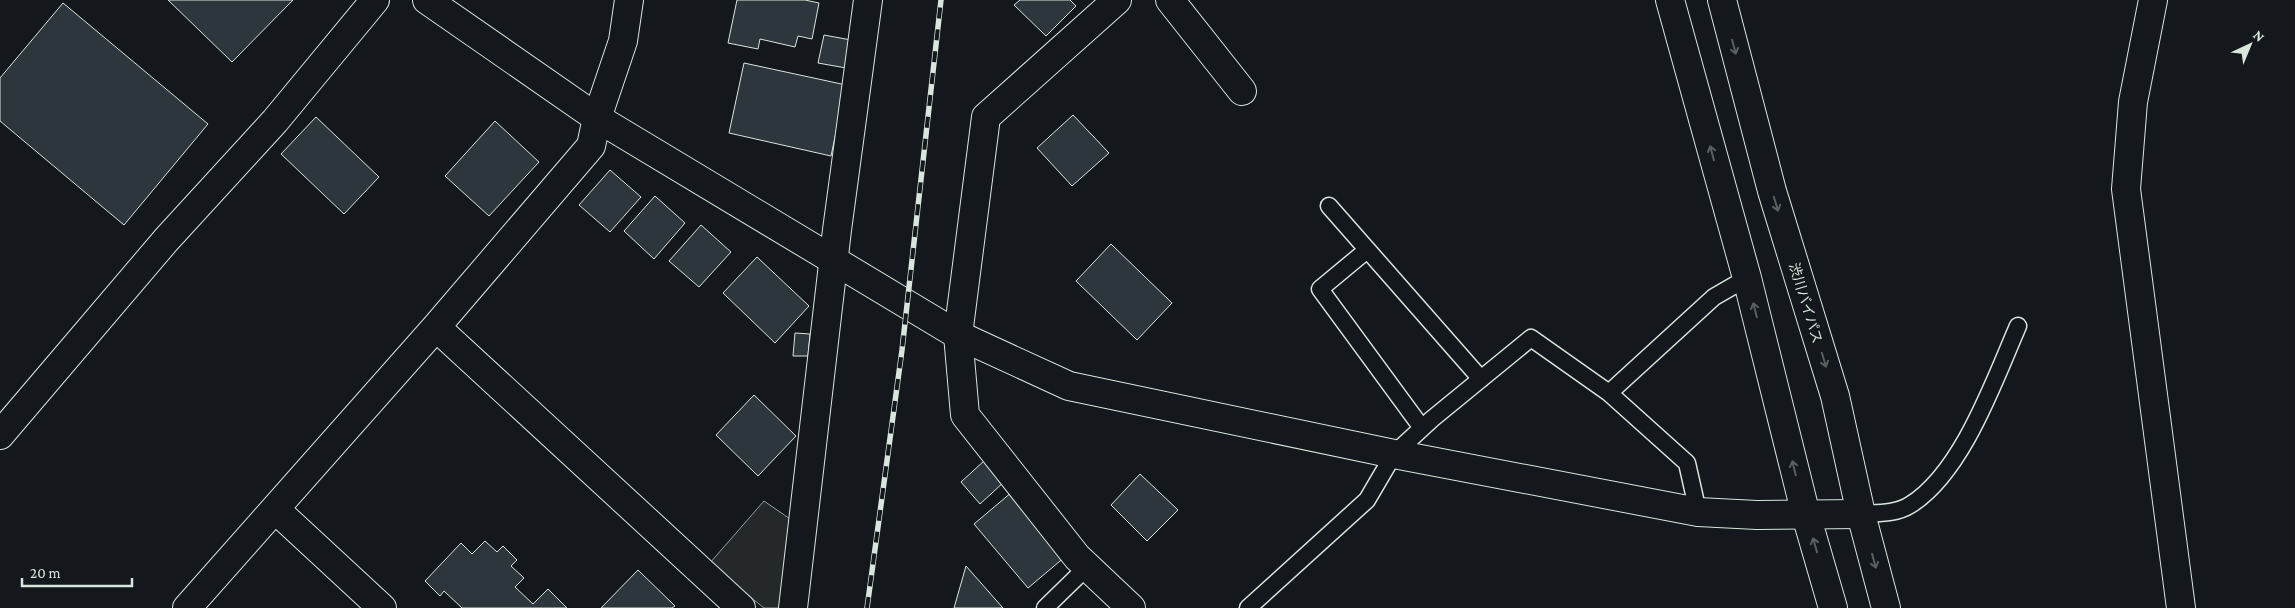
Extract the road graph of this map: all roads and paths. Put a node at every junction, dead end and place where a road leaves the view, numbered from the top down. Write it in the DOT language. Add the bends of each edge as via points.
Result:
graph roads {
  1 [pos="375,0"];
  2 [pos="427,0"];
  3 [pos="629,0"];
  4 [pos="868,0"];
  5 [pos="1117,0"];
  6 [pos="1170,0"];
  7 [pos="1670,0"];
  8 [pos="1722,0"];
  9 [pos="2153,0"];
  10 [pos="1242,91"];
  11 [pos="597,118"];
  12 [pos="1329,206"];
  13 [pos="1367,250"];
  14 [pos="834,258"];
  15 [pos="1747,278"];
  16 [pos="2018,326"];
  17 [pos="436,327"];
  18 [pos="958,335"];
  19 [pos="1481,379"];
  20 [pos="1609,394"];
  21 [pos="1422,428"];
  22 [pos="0,435"];
  23 [pos="1394,454"];
  24 [pos="275,509"];
  25 [pos="1698,512"];
  26 [pos="1861,514"];
  27 [pos="1806,515"];
  28 [pos="1087,567"];
  29 [pos="187,608"];
  30 [pos="382,608"];
  31 [pos="741,608"];
  32 [pos="793,608"];
  33 [pos="1044,608"];
  34 [pos="1131,608"];
  35 [pos="1248,608"];
  36 [pos="1833,608"];
  37 [pos="1886,608"];
  38 [pos="2181,608"];
  1 -- 22 [label="main road" via="274,121 166,240"];
  2 -- 11 [label="main road"];
  3 -- 11 [label="main road" via="622,41"];
  4 -- 14 [label="main road"];
  5 -- 18 [label="main road" via="986,117"];
  6 -- 10 [label="main road"];
  15 -- 7 [label="main road, one-way"];
  8 -- 26 [label="main road, 渋川バイパス, one-way" via="1772,191 1835,396"];
  9 -- 38 [label="main road" via="2133,102 2126,189"];
  11 -- 14 [label="main road"];
  11 -- 17 [label="main road" via="591,146"];
  12 -- 13 [label="lane"];
  13 -- 19 [label="lane"];
  13 -- 21 [label="lane" via="1320,289"];
  14 -- 18 [label="main road"];
  14 -- 32 [label="main road"];
  15 -- 20 [label="lane" via="1714,297"];
  27 -- 15 [label="main road, one-way"];
  16 -- 26 [label="lane" via="1975,422 1944,474 1909,506 1888,513"];
  17 -- 24 [label="main road"];
  17 -- 31 [label="main road"];
  18 -- 23 [label="main road" via="1069,386"];
  18 -- 28 [label="main road" via="965,414"];
  19 -- 20 [label="lane" via="1531,338"];
  19 -- 21 [label="lane"];
  20 -- 25 [label="lane" via="1687,463"];
  21 -- 23 [label="lane"];
  23 -- 25 [label="main road"];
  23 -- 35 [label="lane" via="1367,500"];
  24 -- 29 [label="main road"];
  24 -- 30 [label="main road"];
  25 -- 27 [label="main road"];
  26 -- 27 [label="main road"];
  26 -- 37 [label="main road, 渋川バイパス, one-way"];
  36 -- 27 [label="main road, one-way"];
  28 -- 33 [label="lane"];
  28 -- 34 [label="main road"];
}
